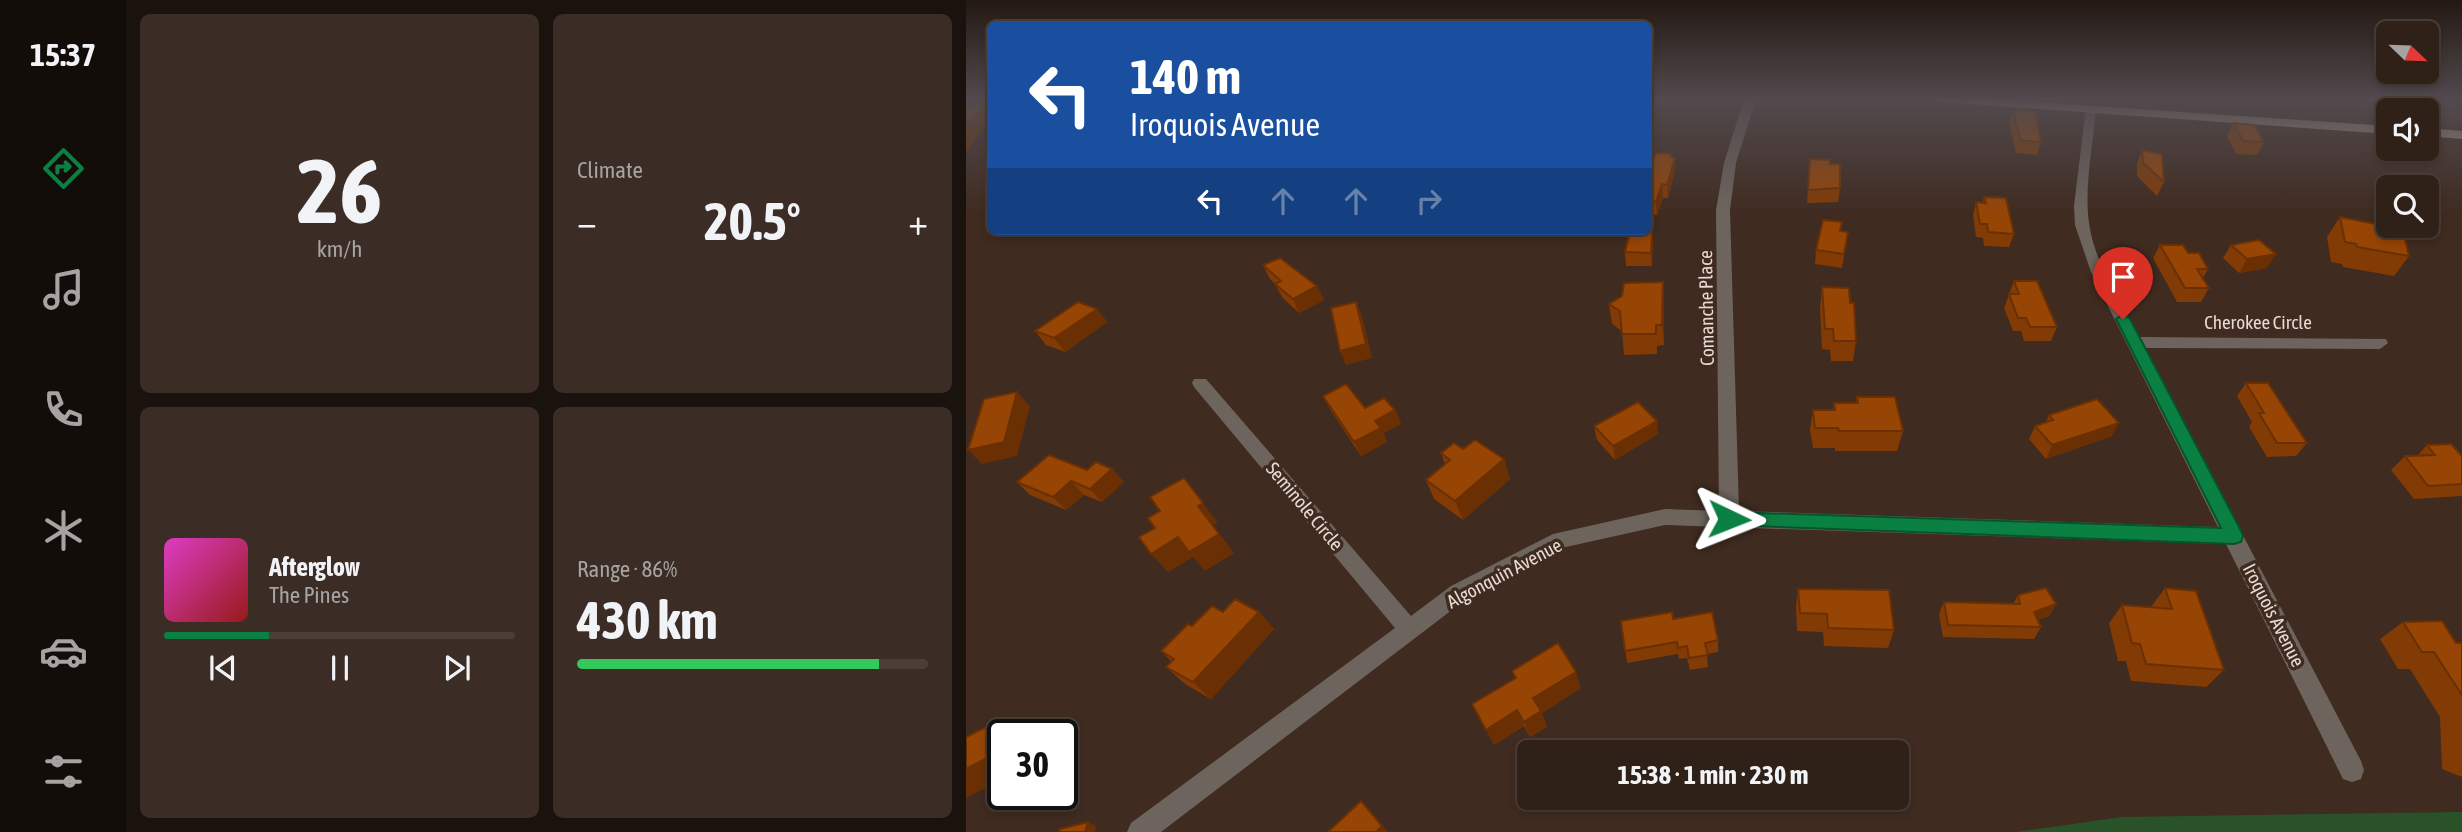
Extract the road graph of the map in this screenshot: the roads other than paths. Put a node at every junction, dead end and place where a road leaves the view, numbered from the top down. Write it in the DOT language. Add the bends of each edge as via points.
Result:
graph roads {
  1 [pos="1738,138"];
  2 [pos="2087,138"];
  3 [pos="2135,342"];
  4 [pos="2380,343"];
  5 [pos="1200,383"];
  6 [pos="1729,519"];
  7 [pos="2234,536"];
  8 [pos="1409,629"];
  9 [pos="2352,770"];
  10 [pos="1140,832"];
  1 -- 6 [label="street, Comanche Place" via="1723,210"];
  2 -- 3 [label="street, Iroquois Avenue" via="2082,225 2098,272"];
  3 -- 4 [label="street, Cherokee Circle"];
  3 -- 7 [label="street, Iroquois Avenue"];
  5 -- 8 [label="street, Seminole Circle"];
  6 -- 7 [label="street, Algonquin Avenue"];
  6 -- 8 [label="street, Algonquin Avenue" via="1665,517 1553,542 1458,593"];
  7 -- 9 [label="street, Iroquois Avenue"];
  8 -- 10 [label="street, Algonquin Avenue"];
}
